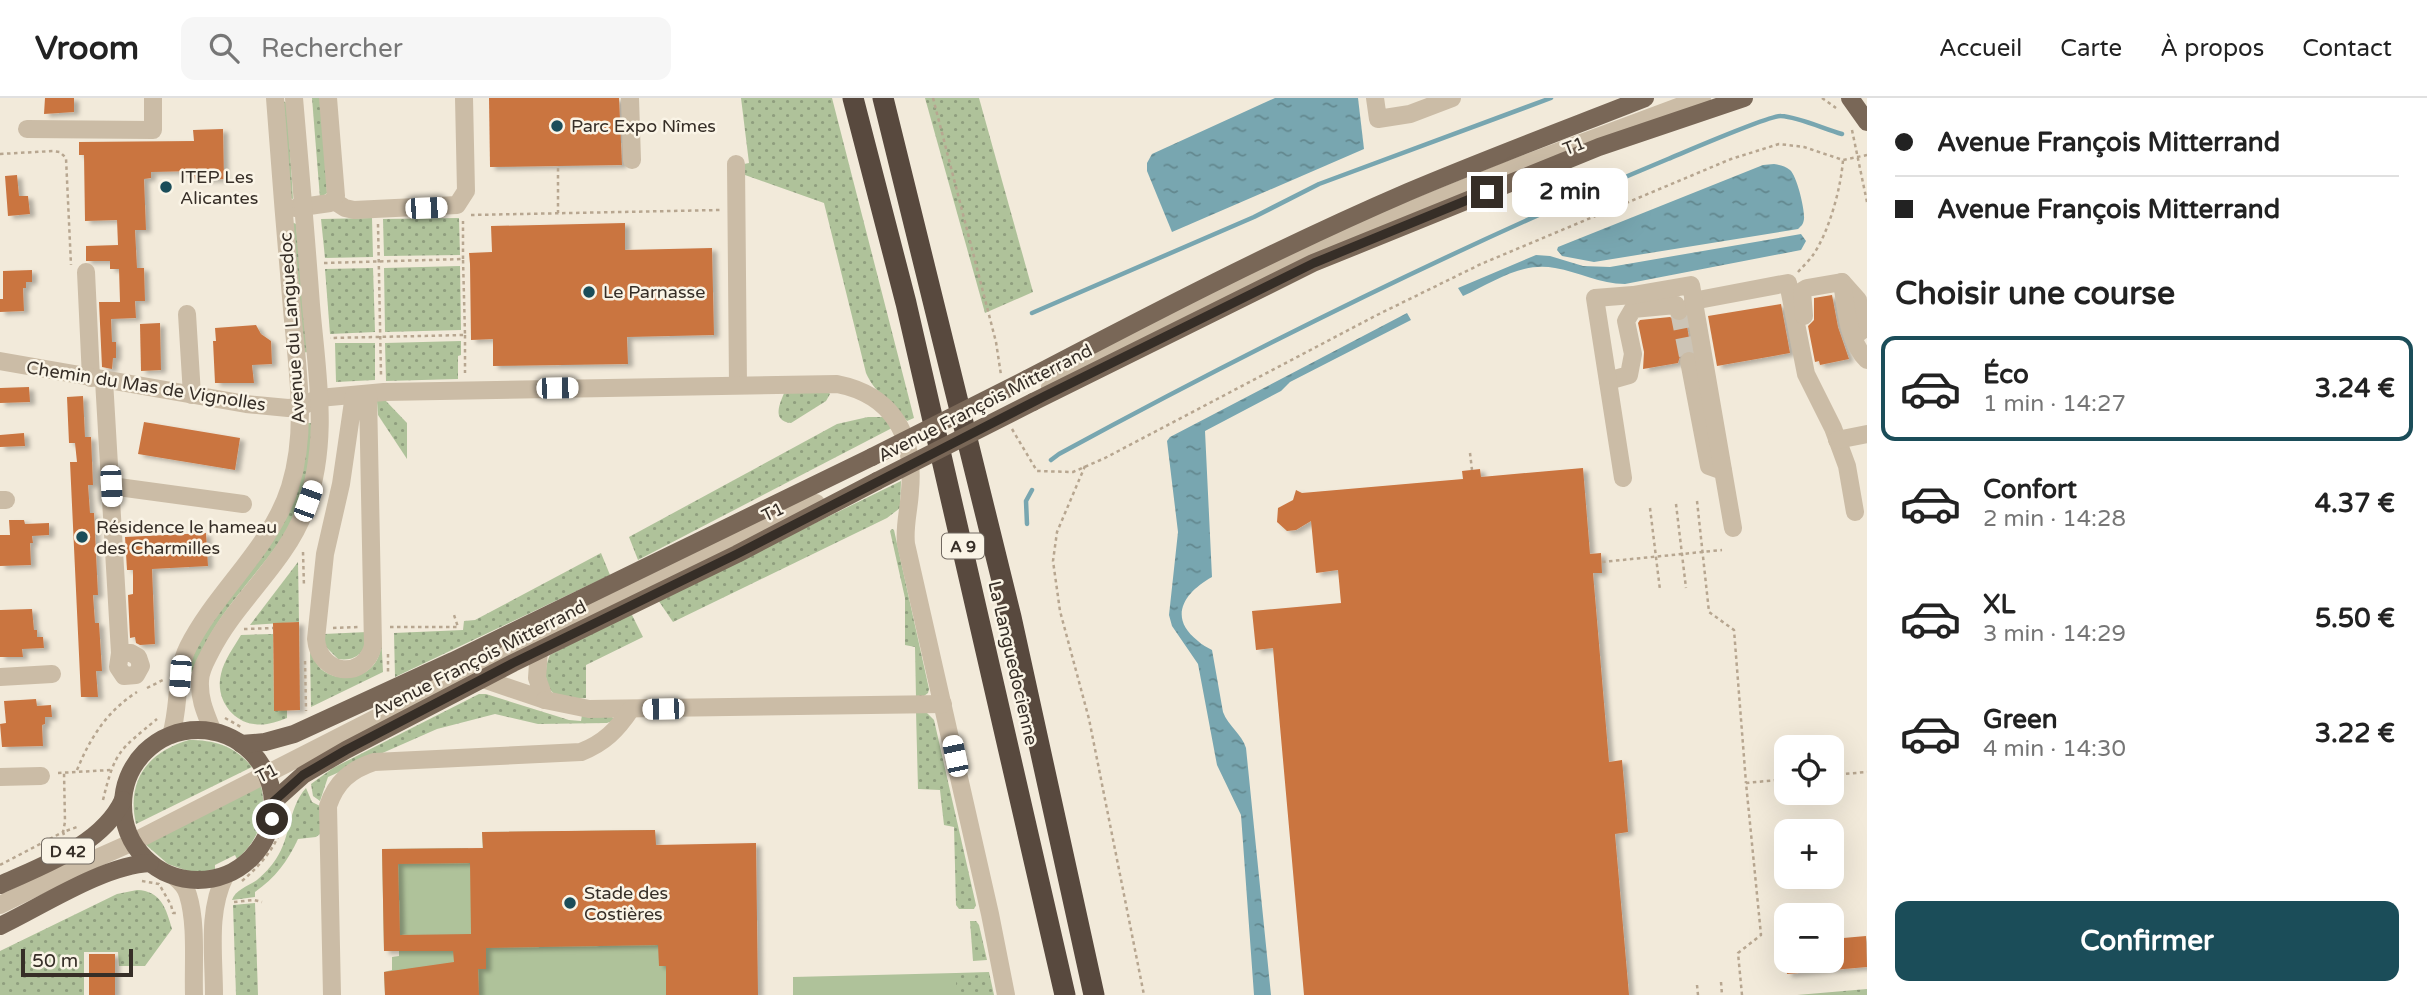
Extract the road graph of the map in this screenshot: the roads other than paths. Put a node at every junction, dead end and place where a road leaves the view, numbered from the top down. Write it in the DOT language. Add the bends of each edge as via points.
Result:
graph roads {
  1 [pos="153,98"];
  2 [pos="275,98"];
  3 [pos="294,98"];
  4 [pos="328,98"];
  5 [pos="464,98"];
  6 [pos="630,98"];
  7 [pos="853,98"];
  8 [pos="883,98"];
  9 [pos="1375,98"];
  10 [pos="1452,98"];
  11 [pos="1645,98"];
  12 [pos="1678,98"];
  13 [pos="1702,98"];
  14 [pos="1744,98"];
  15 [pos="1847,102"];
  16 [pos="1867,102"];
  17 [pos="1859,123"];
  18 [pos="27,129"];
  19 [pos="632,160"];
  20 [pos="736,164"];
  21 [pos="334,201"];
  22 [pos="304,207"];
  23 [pos="284,209"];
  24 [pos="78,269"];
  25 [pos="1686,306"];
  26 [pos="187,314"];
  27 [pos="1867,360"];
  28 [pos="0,361"];
  29 [pos="1689,361"];
  30 [pos="98,379"];
  31 [pos="1808,379"];
  32 [pos="1608,382"];
  33 [pos="738,385"];
  34 [pos="1029,391"];
  35 [pos="368,394"];
  36 [pos="192,395"];
  37 [pos="319,398"];
  38 [pos="300,407"];
  39 [pos="1867,434"];
  40 [pos="1837,440"];
  41 [pos="873,469"];
  42 [pos="1723,471"];
  43 [pos="1623,478"];
  44 [pos="111,486"];
  45 [pos="243,504"];
  46 [pos="1855,512"];
  47 [pos="1733,528"];
  48 [pos="539,650"];
  49 [pos="121,653"];
  50 [pos="52,674"];
  51 [pos="0,677"];
  52 [pos="483,679"];
  53 [pos="545,700"];
  54 [pos="943,704"];
  55 [pos="631,709"];
  56 [pos="213,732"];
  57 [pos="171,735"];
  58 [pos="246,738"];
  59 [pos="265,770"];
  60 [pos="41,776"];
  61 [pos="0,777"];
  62 [pos="123,800"];
  63 [pos="281,802"];
  64 [pos="132,839"];
  65 [pos="150,863"];
  66 [pos="175,877"];
  67 [pos="232,879"];
  68 [pos="0,885"];
  69 [pos="0,898"];
  70 [pos="0,905"];
  71 [pos="0,926"];
  72 [pos="194,995"];
  73 [pos="214,995"];
  74 [pos="332,995"];
  75 [pos="1006,995"];
  76 [pos="1065,995"];
  77 [pos="1094,995"];
  1 -- 18 [label="street" via="153,130"];
  2 -- 23 [label="street, Avenue du Languedoc"];
  3 -- 22 [label="street, Avenue du Languedoc"];
  4 -- 21 [label="street"];
  5 -- 21 [label="street" via="466,191 457,205 354,210"];
  6 -- 19 [label="street"];
  7 -- 76 [label="highway, La Languedocienne / A 9" via="909,316"];
  8 -- 77 [label="highway, La Languedocienne / A 9" via="1011,617"];
  9 -- 10 [label="street" via="1378,119 1410,114"];
  11 -- 34 [label="main road, Avenue François Mitterrand" via="1409,192 1205,286"];
  12 -- 34 [label="street, T1 / T1" via="1497,164 1365,219 1210,293"];
  13 -- 34 [label="street, T1 / T1" via="1368,227 1074,371 1052,386"];
  14 -- 34 [label="main road, Avenue François Mitterrand" via="1599,147 1314,263"];
  15 -- 16 [label="main road"];
  15 -- 17 [label="main road"];
  20 -- 33 [label="street"];
  21 -- 22 [label="street"];
  22 -- 23 [label="street"];
  22 -- 37 [label="street, Avenue du Languedoc"];
  23 -- 38 [label="street, Avenue du Languedoc"];
  24 -- 30 [label="street"];
  25 -- 31 [label="street" via="1788,283"];
  25 -- 32 [label="street" via="1633,309 1626,321 1633,354 1629,375"];
  25 -- 32 [label="street" via="1691,285 1595,298"];
  25 -- 42 [label="street"];
  26 -- 36 [label="street"];
  27 -- 31 [label="street" via="1856,350 1842,282 1807,288 1801,300 1814,366"];
  28 -- 30 [label="street, Chemin du Mas de Vignolles"];
  29 -- 42 [label="street" via="1709,466"];
  30 -- 36 [label="street, Chemin du Mas de Vignolles"];
  30 -- 44 [label="street"];
  31 -- 40 [label="street"];
  32 -- 43 [label="street"];
  33 -- 35 [label="street, Chemin du Mas de Vignolles"];
  33 -- 54 [label="street, Chemin du Mas de Vignolles" via="855,387 894,414 905,435 911,479 906,544"];
  34 -- 41 [label="main road, Avenue François Mitterrand, bridge"];
  34 -- 41 [label="main road, Avenue François Mitterrand, bridge"];
  35 -- 35 [label="street" via="373,646 365,662 344,669 321,657 316,639 325,554"];
  35 -- 37 [label="street, Chemin du Mas de Vignolles"];
  36 -- 38 [label="street, Chemin du Mas de Vignolles"];
  37 -- 38 [label="street, Chemin du Mas de Vignolles"];
  37 -- 56 [label="street, Avenue du Languedoc" via="320,450 303,514 278,557 227,623 203,667 200,697"];
  38 -- 57 [label="street, Avenue du Languedoc" via="299,450 282,510 186,651"];
  39 -- 40 [label="street"];
  40 -- 46 [label="street"];
  41 -- 48 [label="main road, Avenue François Mitterrand" via="737,554"];
  41 -- 58 [label="main road, Avenue François Mitterrand" via="294,734 265,742"];
  41 -- 59 [label="street, T1 / T1"];
  42 -- 47 [label="street"];
  44 -- 45 [label="street"];
  44 -- 49 [label="street"];
  48 -- 52 [label="main road, Avenue François Mitterrand"];
  48 -- 53 [label="street" via="537,678"];
  50 -- 51 [label="street"];
  52 -- 53 [label="street"];
  52 -- 63 [label="main road, Avenue François Mitterrand" via="303,775"];
  53 -- 55 [label="street" via="576,708"];
  54 -- 55 [label="street"];
  54 -- 75 [label="street, Chemin du Mas de Vignolles"];
  55 -- 74 [label="street" via="607,739 581,752 374,762 340,782 328,806"];
  56 -- 57 [label="main road"];
  56 -- 58 [label="main road"];
  57 -- 62 [label="main road" via="137,761"];
  58 -- 59 [label="main road"];
  59 -- 63 [label="main road"];
  59 -- 64 [label="street, T1 / T1"];
  60 -- 61 [label="street"];
  62 -- 64 [label="main road" via="124,820"];
  62 -- 68 [label="main road, D 42" via="116,816 80,844"];
  63 -- 67 [label="main road" via="258,851"];
  64 -- 65 [label="main road"];
  64 -- 69 [label="street, T1 / T1"];
  64 -- 70 [label="street, T1 / T1"];
  65 -- 66 [label="main road"];
  65 -- 71 [label="main road, D 42" via="136,863 87,882"];
  66 -- 67 [label="main road"];
  66 -- 72 [label="street" via="188,895"];
  67 -- 73 [label="street" via="216,893"];
}
